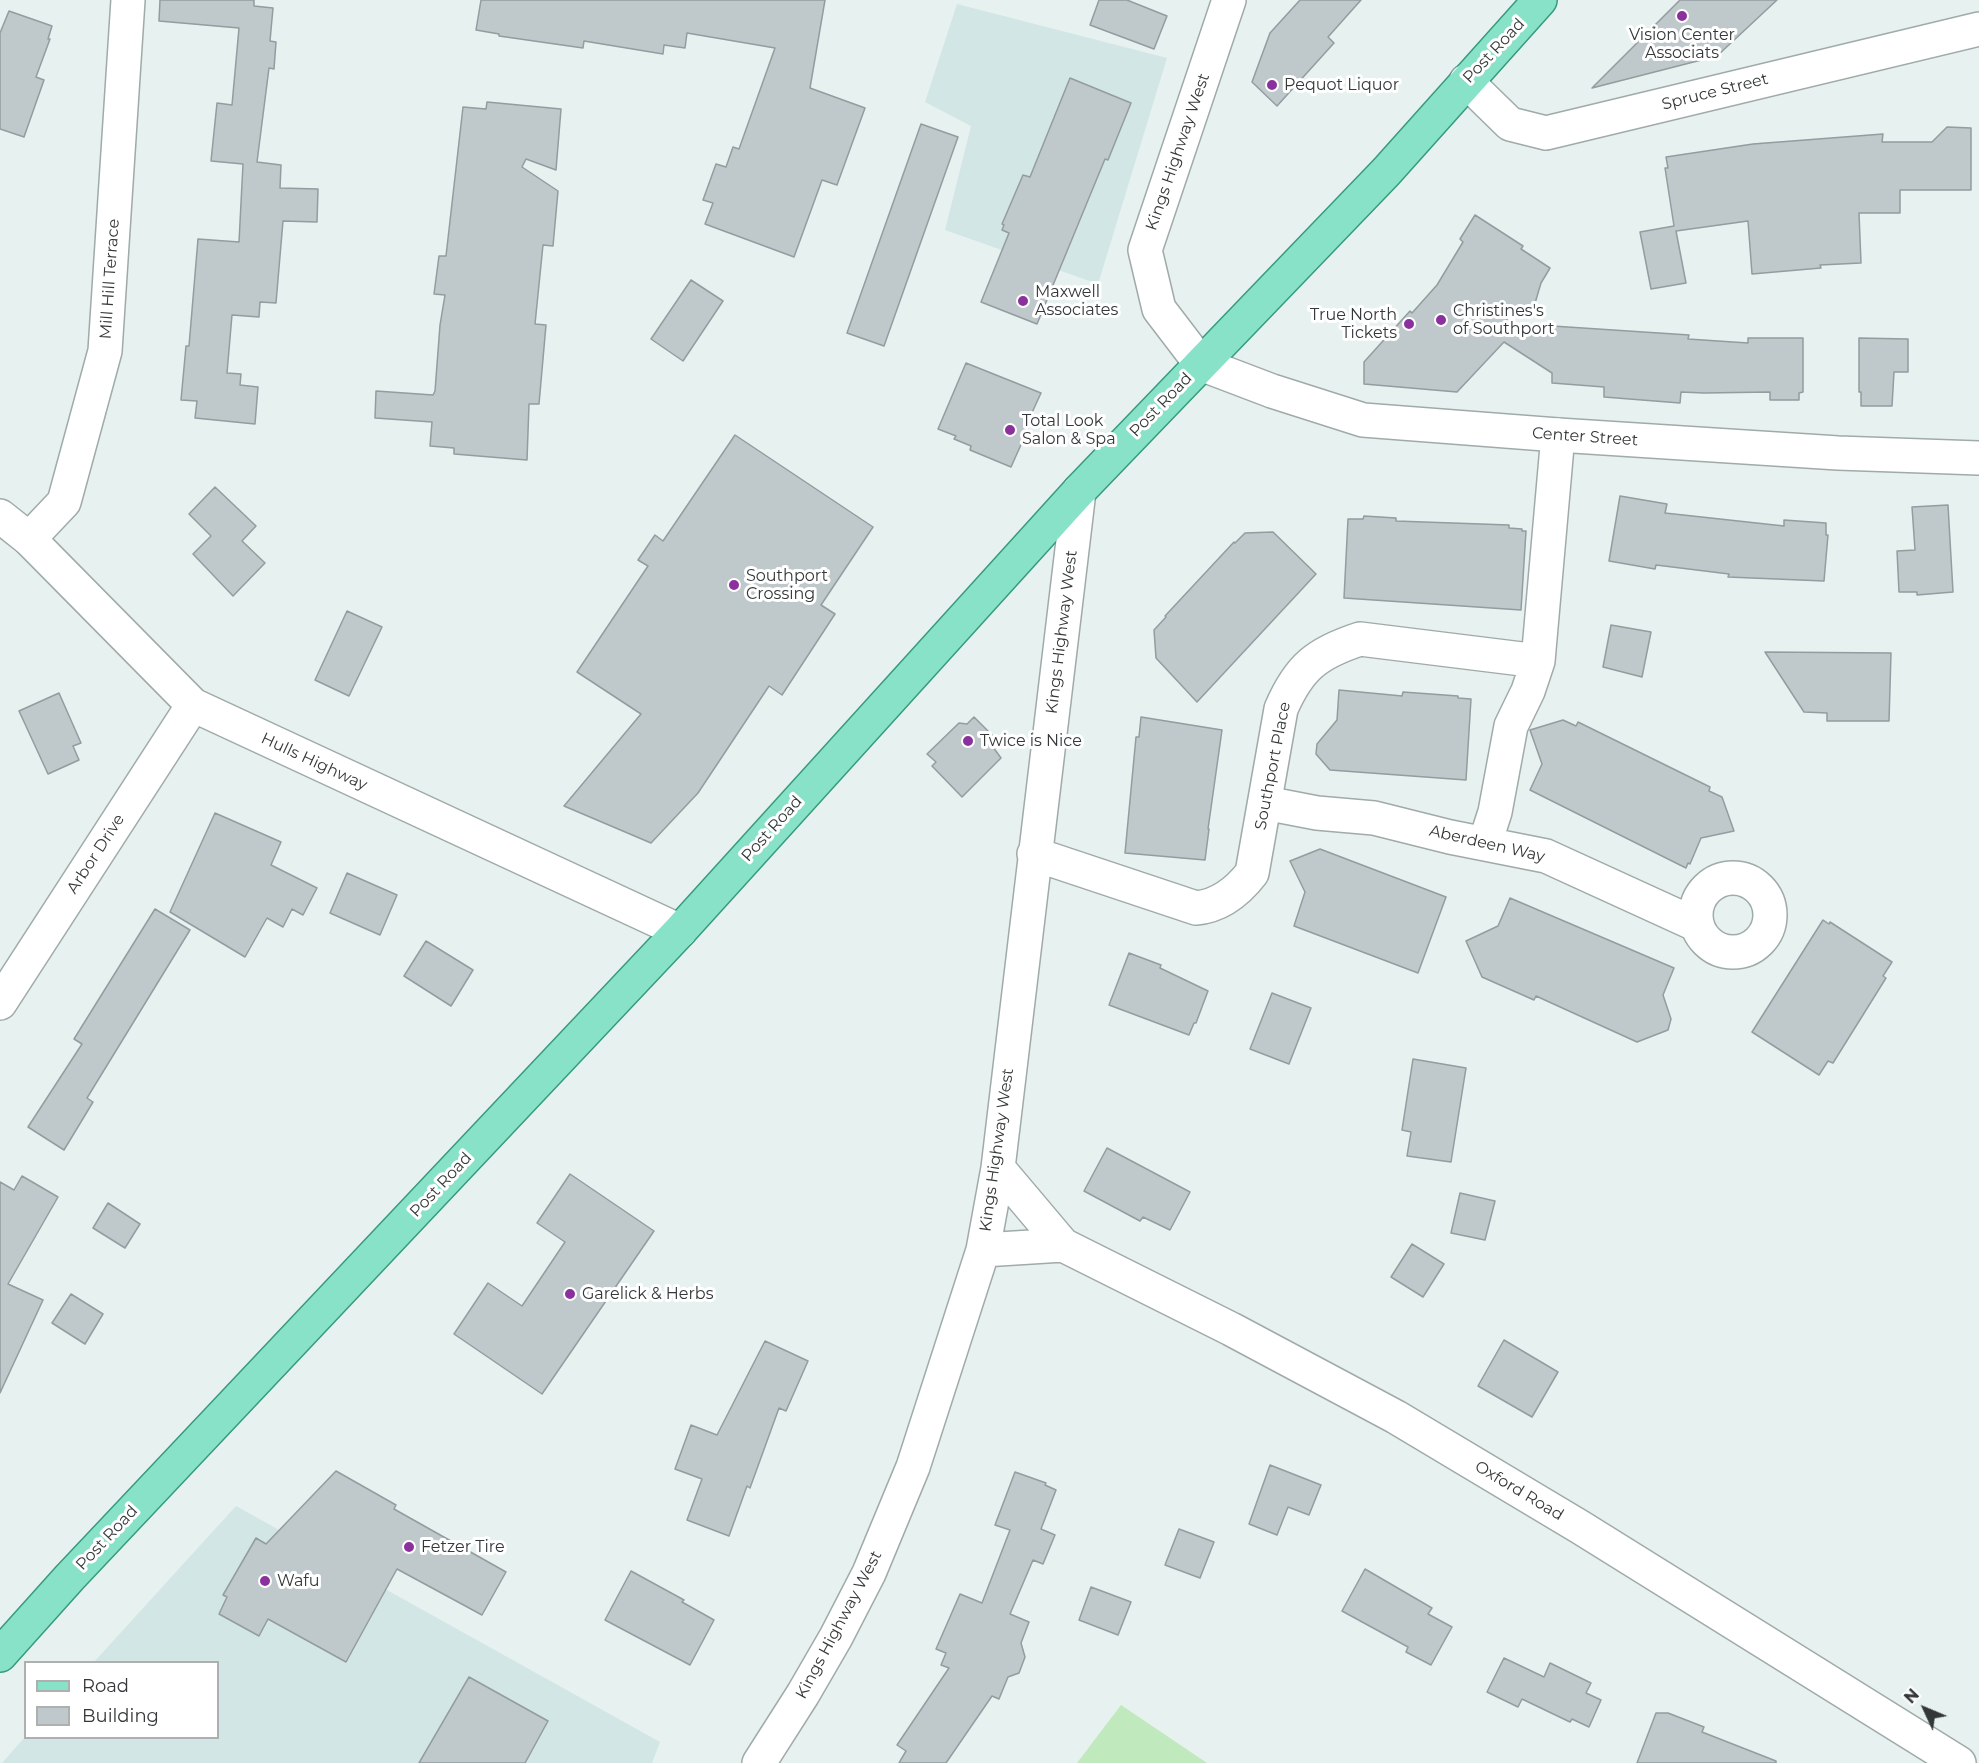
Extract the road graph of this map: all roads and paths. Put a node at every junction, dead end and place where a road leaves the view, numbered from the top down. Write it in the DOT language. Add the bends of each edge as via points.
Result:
graph roads {
  1 [pos="128,0"];
  2 [pos="1229,0"];
  3 [pos="1540,0"];
  4 [pos="1979,29"];
  5 [pos="1466,81"];
  6 [pos="1201,364"];
  7 [pos="1558,435"];
  8 [pos="1979,458"];
  9 [pos="1079,491"];
  10 [pos="0,516"];
  11 [pos="29,539"];
  12 [pos="1538,661"];
  13 [pos="193,705"];
  14 [pos="1265,803"];
  15 [pos="1485,843"];
  16 [pos="1034,854"];
  17 [pos="1697,925"];
  18 [pos="680,931"];
  19 [pos="0,1003"];
  20 [pos="998,1168"];
  21 [pos="1063,1245"];
  22 [pos="983,1250"];
  23 [pos="0,1655"];
  24 [pos="759,1763"];
  25 [pos="1959,1763"];
  1 -- 11 [label="street, Mill Hill Terrace" via="105,351 64,502"];
  2 -- 6 [label="street, Kings Highway West" via="1145,250 1159,309"];
  3 -- 5 [label="main road, Post Road"];
  4 -- 5 [label="street, Spruce Street" via="1546,133 1510,124"];
  5 -- 6 [label="main road, Post Road" via="1386,172"];
  6 -- 7 [label="street, Center Street" via="1363,420"];
  6 -- 9 [label="main road, Post Road"];
  7 -- 8 [label="street, Center Street"];
  7 -- 12 [label="street"];
  9 -- 16 [label="street, Kings Highway West"];
  9 -- 18 [label="main road, Post Road"];
  10 -- 11 [label="street, Hulls Highway"];
  11 -- 13 [label="street, Hulls Highway"];
  12 -- 14 [label="street, Southport Place" via="1360,639 1333,648 1317,658 1291,685 1281,710"];
  12 -- 15 [label="street" via="1510,726 1495,812"];
  13 -- 18 [label="street, Hulls Highway"];
  13 -- 19 [label="street, Arbor Drive"];
  14 -- 15 [label="street, Aberdeen Way" via="1374,818"];
  14 -- 16 [label="street, Southport Place" via="1252,873 1235,891 1209,907 1196,908"];
  15 -- 17 [label="street, Aberdeen Way" via="1546,856"];
  16 -- 20 [label="street, Kings Highway West"];
  18 -- 23 [label="main road, Post Road"];
  20 -- 21 [label="street, Oxford Road"];
  20 -- 22 [label="street, Kings Highway West"];
  21 -- 22 [label="street"];
  21 -- 25 [label="street, Oxford Road" via="1396,1418 1580,1527"];
  22 -- 24 [label="street, Kings Highway West" via="913,1467 869,1573 803,1694"];
}
